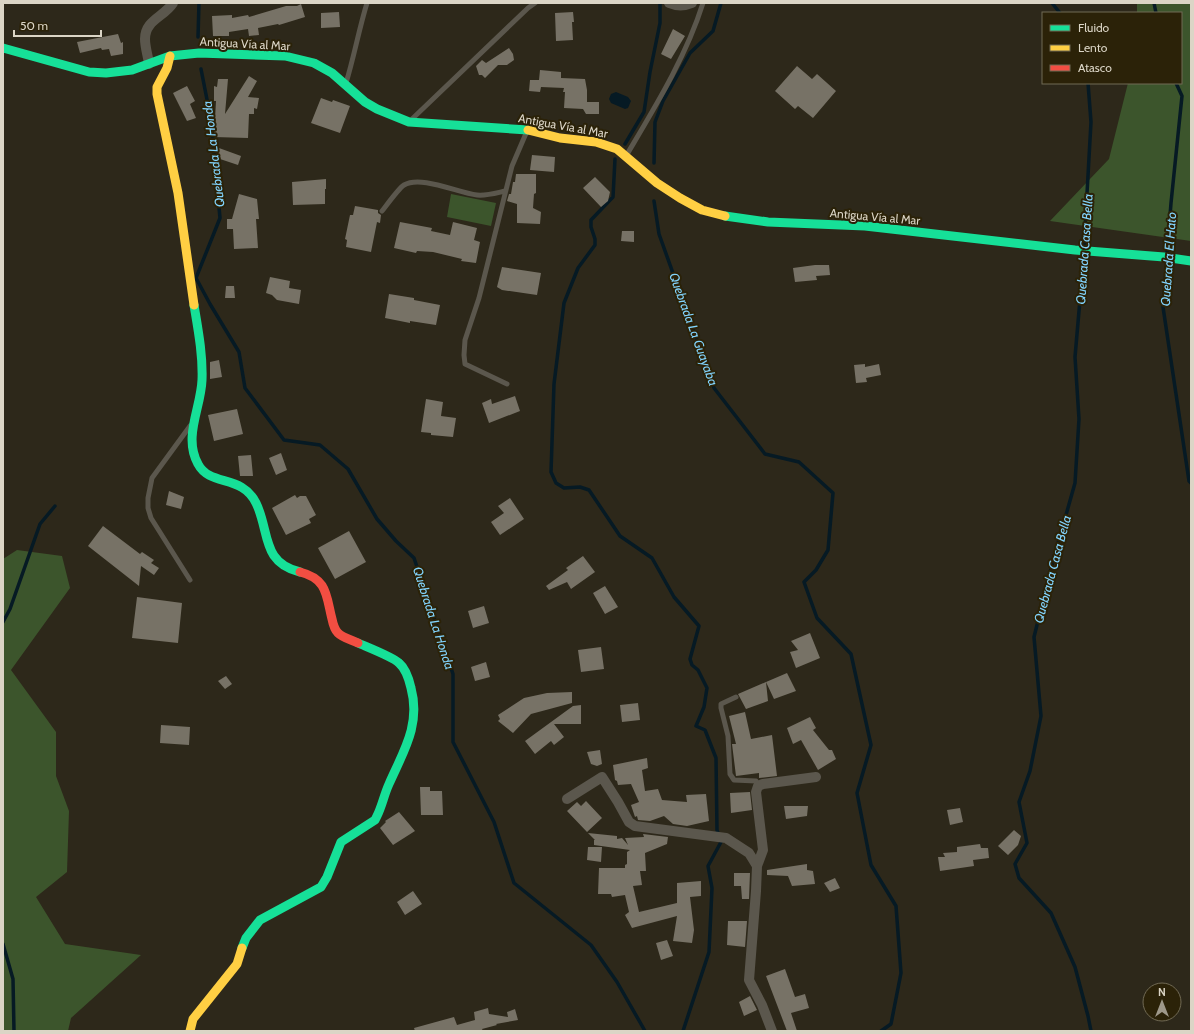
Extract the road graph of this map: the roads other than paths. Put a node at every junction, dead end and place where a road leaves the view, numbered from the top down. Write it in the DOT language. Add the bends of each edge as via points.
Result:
graph roads {
  1 [pos="173,3"];
  2 [pos="367,3"];
  3 [pos="536,3"];
  4 [pos="669,3"];
  5 [pos="692,3"];
  6 [pos="703,3"];
  7 [pos="3,48"];
  8 [pos="170,56"];
  9 [pos="148,64"];
  10 [pos="346,84"];
  11 [pos="409,122"];
  12 [pos="527,130"];
  13 [pos="626,157"];
  14 [pos="505,191"];
  15 [pos="382,211"];
  16 [pos="1191,261"];
  17 [pos="507,384"];
  18 [pos="194,420"];
  19 [pos="190,580"];
  20 [pos="736,697"];
  21 [pos="816,777"];
  22 [pos="759,786"];
  23 [pos="566,799"];
  24 [pos="757,866"];
  25 [pos="190,1031"];
  26 [pos="772,1031"];
  1 -- 9 [label="street" via="148,25 145,40"];
  2 -- 10 [label="lane"];
  3 -- 11 [label="lane"];
  4 -- 5 [label="street"];
  6 -- 13 [label="lane" via="689,41 662,96"];
  7 -- 9 [label="main road, Antigua Vía al Mar" via="89,72 132,70"];
  8 -- 9 [label="main road, Antigua Vía al Mar"];
  8 -- 10 [label="main road, Antigua Vía al Mar" via="199,53 285,56 314,63"];
  8 -- 18 [label="main road" via="157,87 157,94 176,181 197,327 202,380 200,401"];
  10 -- 11 [label="main road, Antigua Vía al Mar" via="365,102"];
  11 -- 12 [label="main road, Antigua Vía al Mar"];
  12 -- 13 [label="main road, Antigua Vía al Mar" via="560,138 596,142 617,149"];
  12 -- 14 [label="lane"];
  13 -- 16 [label="main road, Antigua Vía al Mar" via="680,198 702,210 732,218 865,226"];
  14 -- 15 [label="lane" via="478,195 419,182 404,185"];
  14 -- 17 [label="lane" via="479,298 465,340 464,355 465,364"];
  18 -- 19 [label="lane" via="152,478 148,498 151,518"];
  18 -- 25 [label="main road" via="192,444 204,473 249,491 255,499 268,547 273,555 290,569 313,576 320,582 334,627 339,634 398,662 404,668 413,693 415,715 409,740 375,820 341,842 321,887 260,920 246,938 237,964 193,1020"];
  20 -- 22 [label="lane" via="721,704 728,736 730,774 734,780 756,781"];
  21 -- 22 [label="street"];
  22 -- 24 [label="street" via="756,792 763,850"];
  23 -- 24 [label="street" via="602,777 629,822 635,826 726,838 749,852"];
  24 -- 26 [label="street" via="749,980"];
}
